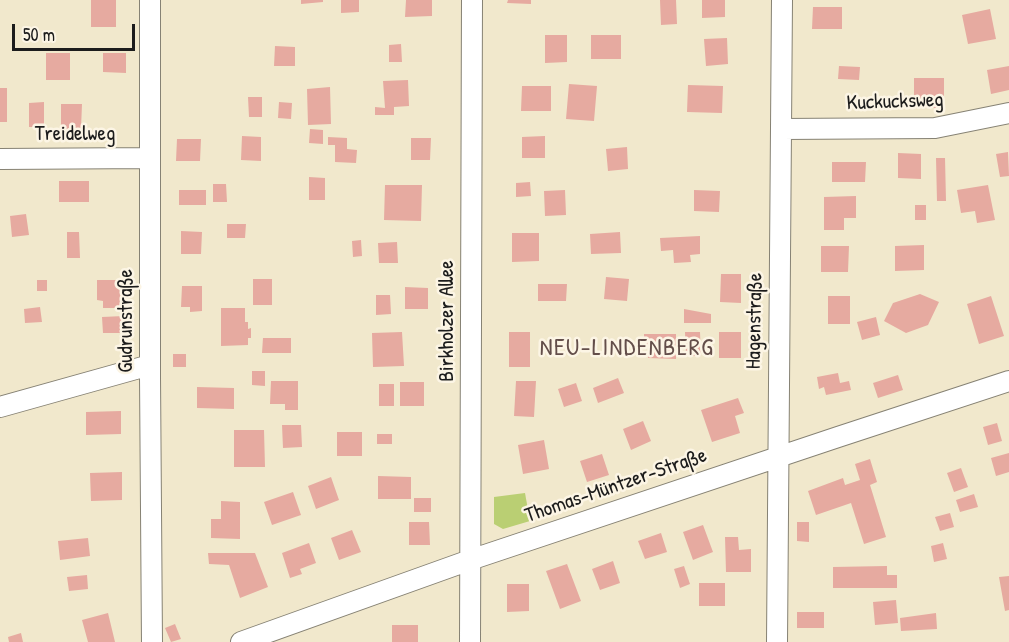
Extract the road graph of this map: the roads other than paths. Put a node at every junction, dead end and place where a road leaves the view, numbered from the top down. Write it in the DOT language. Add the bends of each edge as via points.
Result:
graph roads {
  1 [pos="150,0"];
  2 [pos="472,0"];
  3 [pos="782,0"];
  4 [pos="1009,113"];
  5 [pos="782,129"];
  6 [pos="150,158"];
  7 [pos="0,159"];
  8 [pos="150,365"];
  9 [pos="1009,381"];
  10 [pos="0,407"];
  11 [pos="778,457"];
  12 [pos="470,560"];
  13 [pos="152,642"];
  14 [pos="241,642"];
  15 [pos="470,642"];
  16 [pos="777,642"];
  1 -- 6 [label="street, Gudrunstraße"];
  2 -- 12 [label="street, Birkholzer Allee"];
  3 -- 5 [label="street, Hagenstraße"];
  4 -- 5 [label="street, Kuckucksweg" via="934,128"];
  5 -- 11 [label="street, Hagenstraße"];
  6 -- 7 [label="street, Treidelweg"];
  6 -- 8 [label="street, Gudrunstraße"];
  8 -- 10 [label="street"];
  8 -- 13 [label="street, Gudrunstraße"];
  9 -- 11 [label="street, Thomas-Müntzer-Straße"];
  11 -- 12 [label="street, Thomas-Müntzer-Straße"];
  11 -- 16 [label="street, Hagenstraße"];
  12 -- 14 [label="street, Thomas-Müntzer-Straße"];
  12 -- 15 [label="street, Birkholzer Allee"];
}
